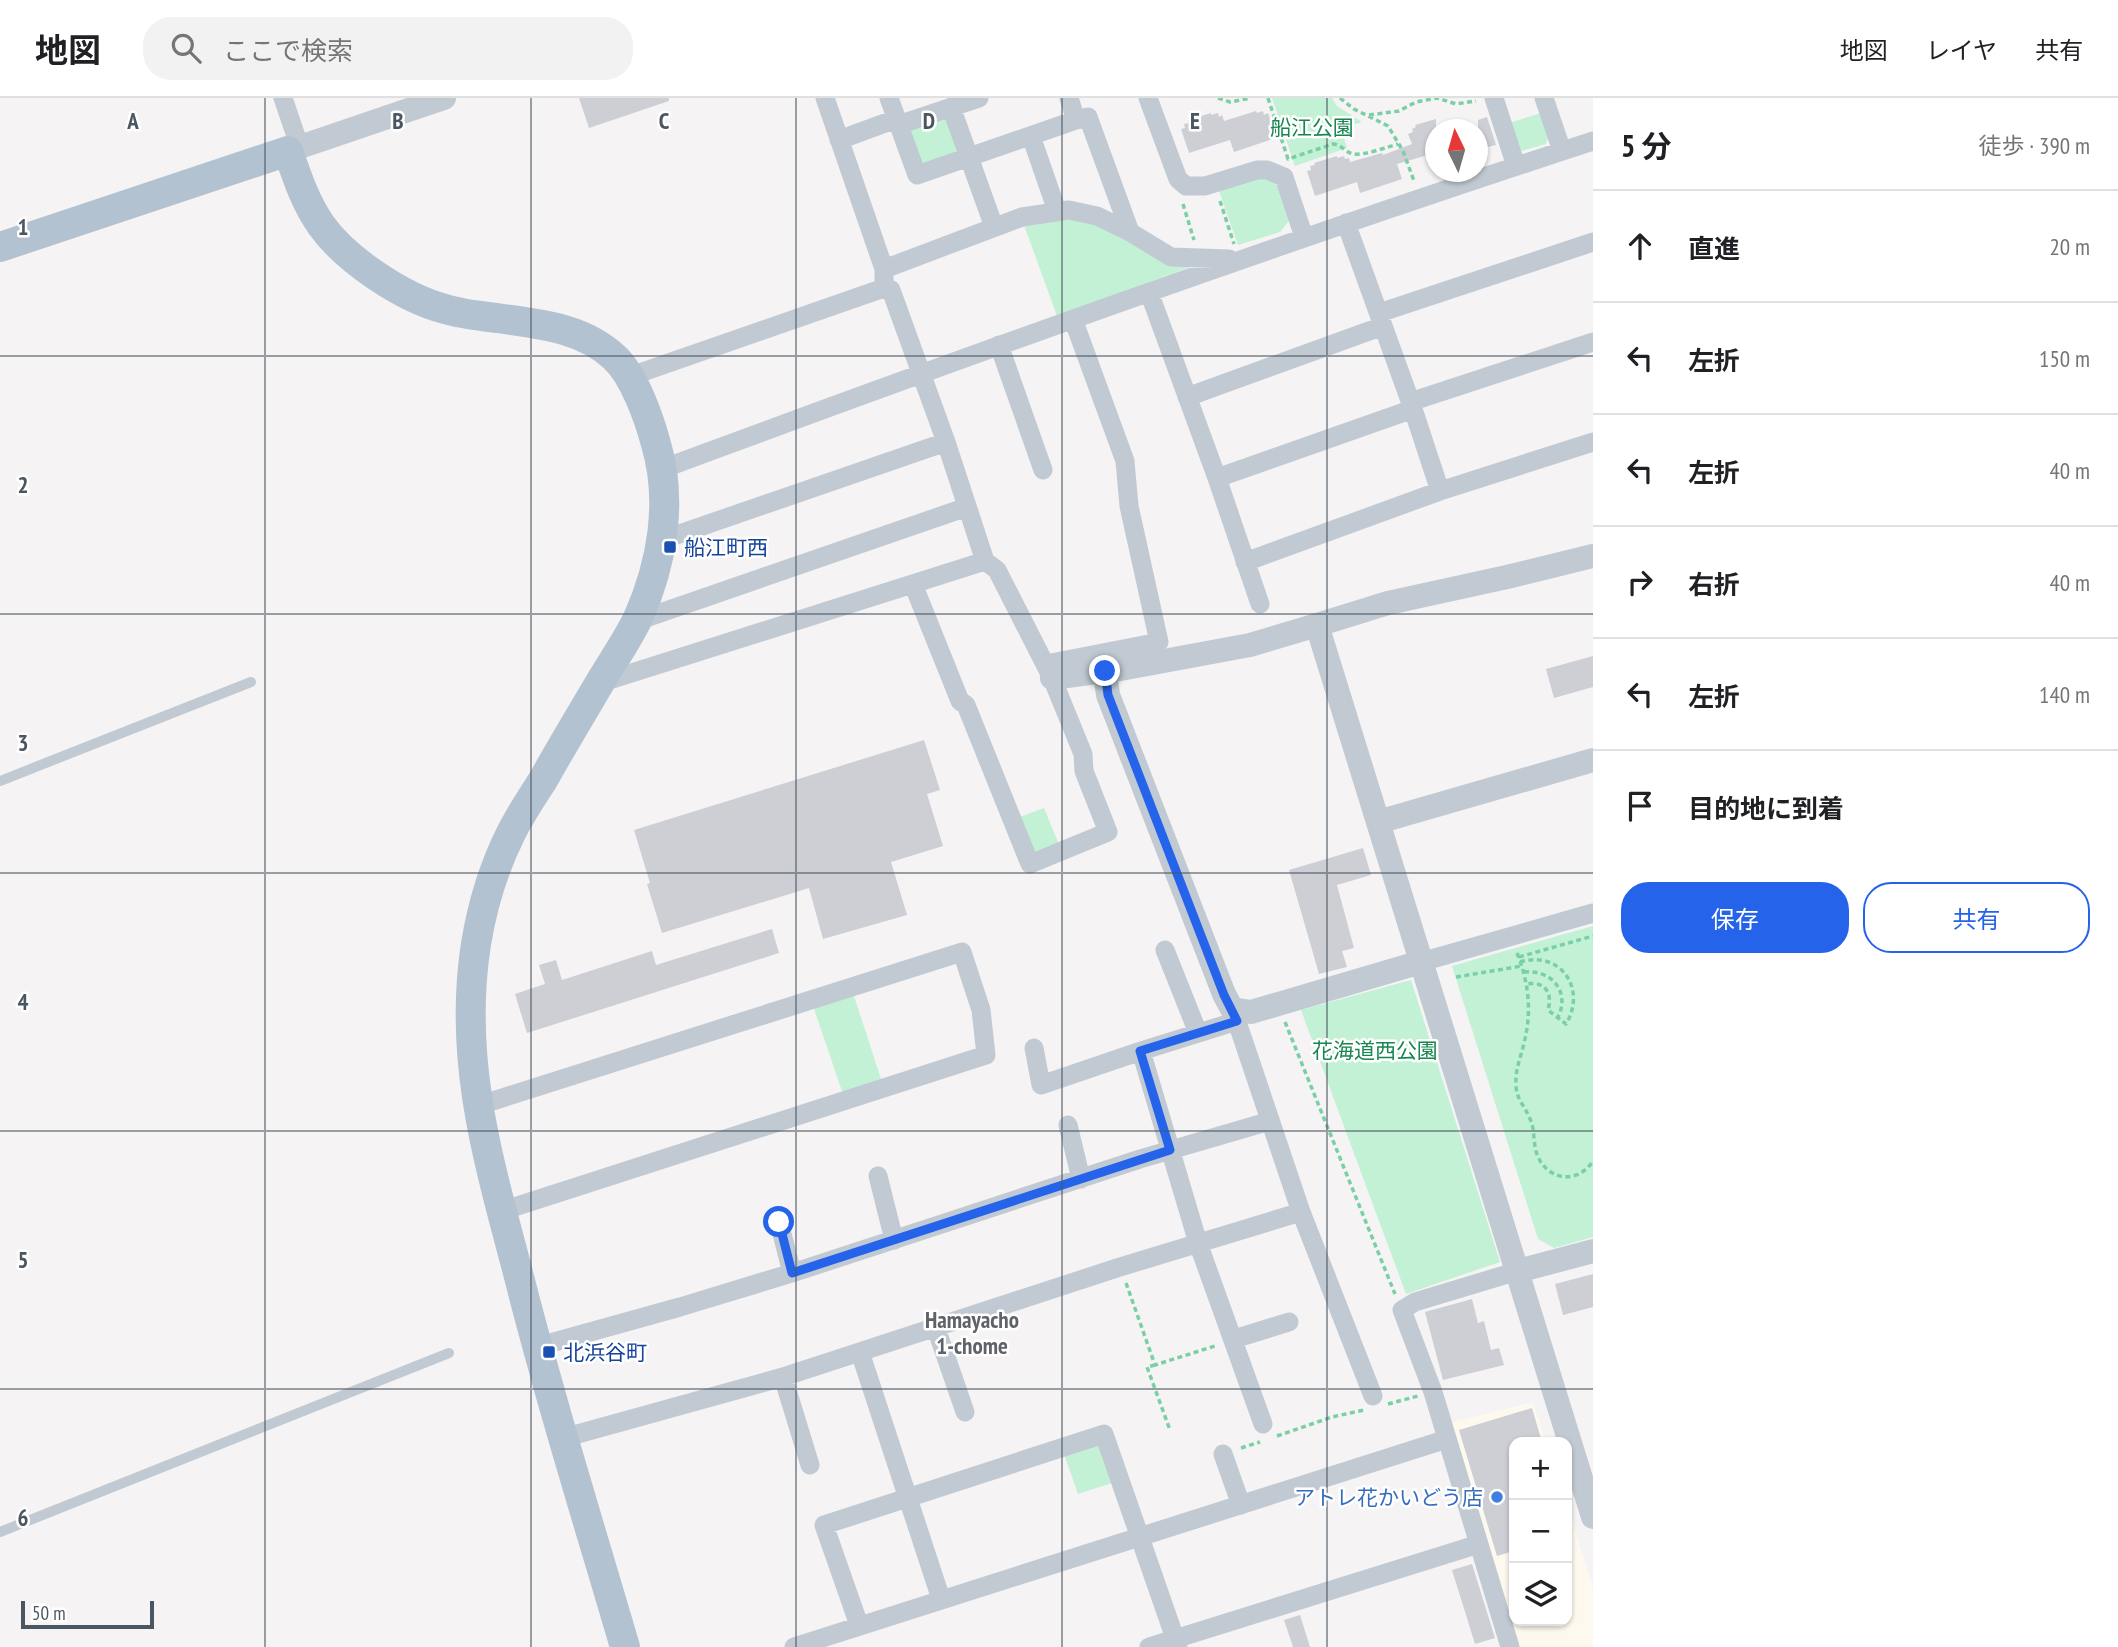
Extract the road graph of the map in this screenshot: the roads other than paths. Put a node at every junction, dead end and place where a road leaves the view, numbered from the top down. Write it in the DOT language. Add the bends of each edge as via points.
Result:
graph roads {
  1 [pos="283,98"];
  2 [pos="444,98"];
  3 [pos="825,98"];
  4 [pos="890,98"];
  5 [pos="979,98"];
  6 [pos="1069,98"];
  7 [pos="1148,98"];
  8 [pos="1544,98"];
  9 [pos="1487,99"];
  10 [pos="951,107"];
  11 [pos="1076,120"];
  12 [pos="897,122"];
  13 [pos="1031,136"];
  14 [pos="839,140"];
  15 [pos="1593,141"];
  16 [pos="294,150"];
  17 [pos="1562,151"];
  18 [pos="970,157"];
  19 [pos="1517,166"];
  20 [pos="1057,211"];
  21 [pos="1346,223"];
  22 [pos="995,227"];
  23 [pos="1130,232"];
  24 [pos="1304,237"];
  25 [pos="1593,242"];
  26 [pos="0,247"];
  27 [pos="1239,259"];
  28 [pos="884,279"];
  29 [pos="1149,292"];
  30 [pos="1073,319"];
  31 [pos="1381,319"];
  32 [pos="1593,342"];
  33 [pos="999,345"];
  34 [pos="921,373"];
  35 [pos="631,376"];
  36 [pos="1187,397"];
  37 [pos="1412,406"];
  38 [pos="946,442"];
  39 [pos="1593,442"];
  40 [pos="662,468"];
  41 [pos="1043,470"];
  42 [pos="1217,478"];
  43 [pos="1440,491"];
  44 [pos="967,508"];
  45 [pos="662,540"];
  46 [pos="1593,556"];
  47 [pos="985,561"];
  48 [pos="1245,562"];
  49 [pos="913,584"];
  50 [pos="1260,604"];
  51 [pos="637,621"];
  52 [pos="1317,625"];
  53 [pos="1049,671"];
  54 [pos="1105,671"];
  55 [pos="251,682"];
  56 [pos="600,682"];
  57 [pos="1593,760"];
  58 [pos="0,781"];
  59 [pos="1378,822"];
  60 [pos="1593,913"];
  61 [pos="1165,950"];
  62 [pos="1422,962"];
  63 [pos="1234,1015"];
  64 [pos="1198,1033"];
  65 [pos="1034,1048"];
  66 [pos="1140,1051"];
  67 [pos="477,1106"];
  68 [pos="1270,1121"];
  69 [pos="1068,1125"];
  70 [pos="1170,1150"];
  71 [pos="878,1176"];
  72 [pos="1081,1179"];
  73 [pos="502,1211"];
  74 [pos="1301,1212"];
  75 [pos="779,1222"];
  76 [pos="894,1240"];
  77 [pos="1198,1243"];
  78 [pos="1593,1251"];
  79 [pos="1518,1271"];
  80 [pos="792,1273"];
  81 [pos="1289,1322"];
  82 [pos="936,1328"];
  83 [pos="1234,1339"];
  84 [pos="537,1347"];
  85 [pos="860,1352"];
  86 [pos="449,1353"];
  87 [pos="783,1377"];
  88 [pos="1372,1404"];
  89 [pos="965,1412"];
  90 [pos="1263,1424"];
  91 [pos="563,1438"];
  92 [pos="1447,1439"];
  93 [pos="1223,1454"];
  94 [pos="810,1465"];
  95 [pos="907,1499"];
  96 [pos="1241,1505"];
  97 [pos="1593,1517"];
  98 [pos="0,1532"];
  99 [pos="1140,1536"];
  100 [pos="1479,1544"];
  101 [pos="941,1599"];
  102 [pos="859,1625"];
  103 [pos="1176,1643"];
  104 [pos="625,1647"];
  105 [pos="794,1647"];
  106 [pos="1149,1647"];
  107 [pos="1510,1647"];
  1 -- 16 [label="street"];
  2 -- 16 [label="street"];
  3 -- 14 [label="street"];
  4 -- 12 [label="street"];
  5 -- 10 [label="street"];
  6 -- 11 [label="street"];
  7 -- 24 [label="street" via="1178,179 1186,186 1205,186 1257,170 1284,177"];
  8 -- 17 [label="street"];
  9 -- 19 [label="street"];
  10 -- 12 [label="street"];
  10 -- 18 [label="street"];
  11 -- 13 [label="street"];
  11 -- 23 [label="street" via="1088,117"];
  12 -- 14 [label="street"];
  12 -- 18 [label="street" via="917,175"];
  13 -- 18 [label="street"];
  13 -- 20 [label="street"];
  14 -- 28 [label="street"];
  15 -- 17 [label="street"];
  16 -- 26 [label="main road"];
  16 -- 35 [label="main road" via="300,188 320,224 337,244 387,282 446,310 554,327 589,338"];
  17 -- 19 [label="street"];
  18 -- 22 [label="street"];
  19 -- 21 [label="street"];
  20 -- 22 [label="street"];
  20 -- 23 [label="street" via="1097,216"];
  21 -- 24 [label="street"];
  21 -- 31 [label="street"];
  22 -- 28 [label="street"];
  23 -- 27 [label="street" via="1171,257"];
  24 -- 27 [label="street"];
  25 -- 31 [label="street"];
  27 -- 29 [label="street"];
  28 -- 34 [label="street"];
  28 -- 35 [label="street"];
  29 -- 30 [label="street"];
  29 -- 36 [label="street"];
  30 -- 33 [label="street"];
  30 -- 53 [label="street" via="1125,461 1129,506 1159,642"];
  31 -- 36 [label="street"];
  31 -- 37 [label="street"];
  32 -- 37 [label="street"];
  33 -- 34 [label="street"];
  33 -- 41 [label="street"];
  34 -- 38 [label="street"];
  34 -- 40 [label="street"];
  35 -- 40 [label="main road"];
  36 -- 42 [label="street"];
  37 -- 42 [label="street"];
  37 -- 43 [label="street"];
  38 -- 44 [label="street"];
  38 -- 45 [label="street"];
  39 -- 43 [label="street"];
  40 -- 45 [label="main road" via="666,514"];
  42 -- 48 [label="street"];
  43 -- 48 [label="street"];
  44 -- 47 [label="street"];
  44 -- 51 [label="street"];
  45 -- 51 [label="main road"];
  46 -- 52 [label="street" via="1388,603"];
  47 -- 49 [label="street"];
  47 -- 53 [label="street" via="997,570"];
  48 -- 50 [label="street"];
  49 -- 53 [label="street" via="1030,863 1108,832"];
  49 -- 56 [label="street"];
  51 -- 56 [label="main road"];
  52 -- 54 [label="street" via="1250,646"];
  52 -- 59 [label="street"];
  53 -- 54 [label="street"];
  54 -- 63 [label="street" via="1108,695"];
  55 -- 58 [label="lane"];
  56 -- 67 [label="main road" via="510,835 489,888 471,994"];
  57 -- 59 [label="street"];
  59 -- 62 [label="street"];
  60 -- 62 [label="street"];
  61 -- 64 [label="street"];
  62 -- 63 [label="street"];
  62 -- 79 [label="street"];
  63 -- 64 [label="street"];
  63 -- 68 [label="street"];
  64 -- 66 [label="street"];
  65 -- 66 [label="street" via="1041,1085"];
  66 -- 70 [label="street"];
  67 -- 73 [label="main road"];
  67 -- 73 [label="street" via="962,952 981,1010 986,1055"];
  68 -- 70 [label="street"];
  68 -- 74 [label="street"];
  69 -- 72 [label="street"];
  70 -- 72 [label="street"];
  70 -- 77 [label="street"];
  71 -- 76 [label="street"];
  72 -- 76 [label="street"];
  73 -- 84 [label="main road"];
  74 -- 77 [label="street"];
  74 -- 88 [label="street"];
  75 -- 80 [label="street"];
  76 -- 80 [label="street"];
  77 -- 82 [label="street"];
  77 -- 83 [label="street"];
  78 -- 79 [label="street"];
  79 -- 92 [label="street" via="1402,1310"];
  79 -- 97 [label="street"];
  80 -- 84 [label="street"];
  81 -- 83 [label="street"];
  82 -- 85 [label="street"];
  82 -- 89 [label="street"];
  83 -- 90 [label="street"];
  84 -- 91 [label="main road"];
  85 -- 87 [label="street"];
  85 -- 95 [label="street"];
  86 -- 98 [label="lane"];
  87 -- 91 [label="street"];
  87 -- 94 [label="street"];
  91 -- 104 [label="main road"];
  92 -- 96 [label="street"];
  92 -- 100 [label="street"];
  93 -- 96 [label="street"];
  95 -- 99 [label="street" via="1104,1434"];
  95 -- 101 [label="street"];
  95 -- 102 [label="street" via="824,1525"];
  96 -- 99 [label="street"];
  99 -- 101 [label="street"];
  99 -- 103 [label="street"];
  100 -- 103 [label="street"];
  100 -- 107 [label="street"];
  101 -- 102 [label="street"];
  102 -- 105 [label="street"];
  103 -- 106 [label="street"];
}
